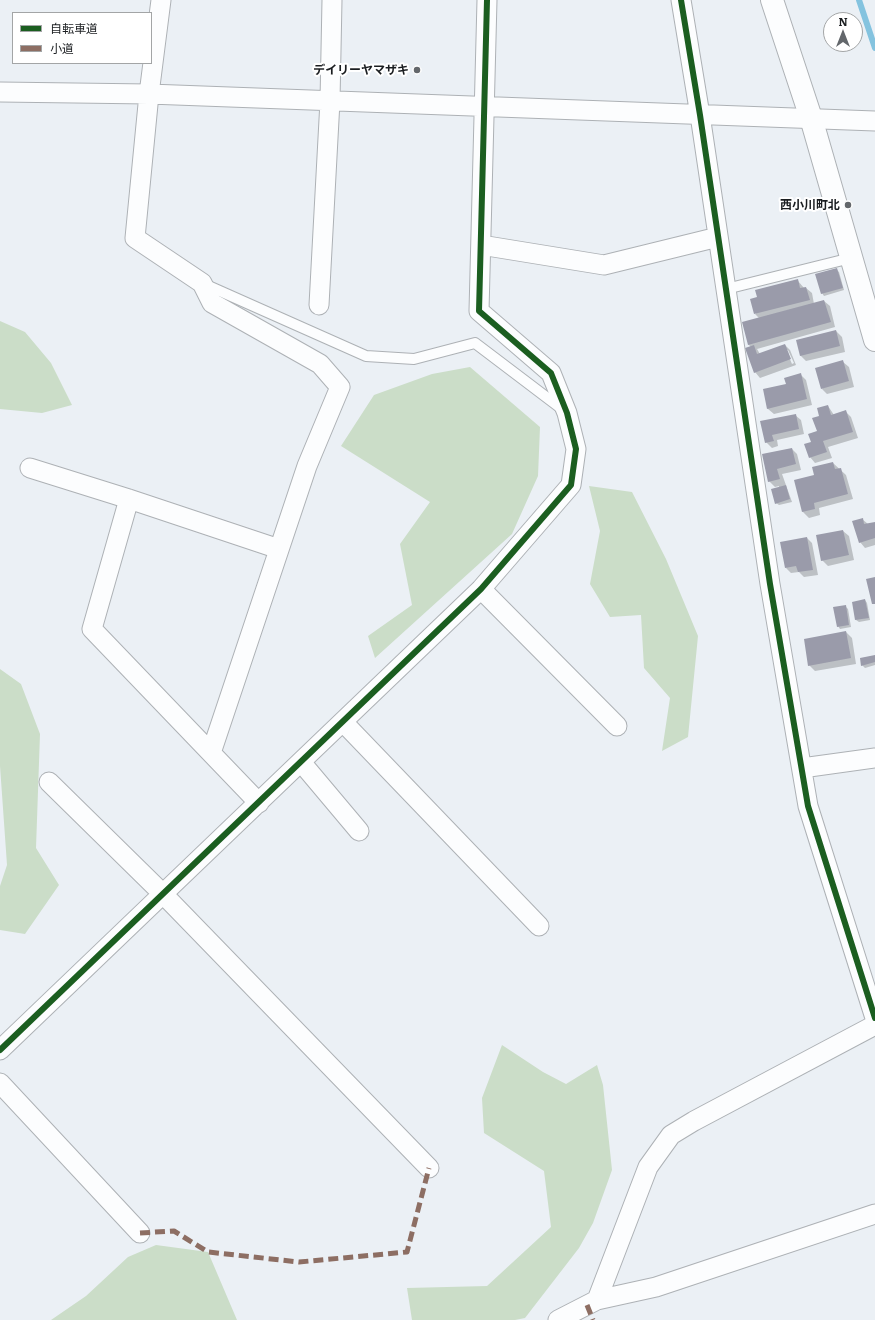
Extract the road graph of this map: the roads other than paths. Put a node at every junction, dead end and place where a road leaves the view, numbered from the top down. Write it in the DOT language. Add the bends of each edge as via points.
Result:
graph roads {
  1 [pos="161,0"];
  2 [pos="332,0"];
  3 [pos="487,0"];
  4 [pos="681,0"];
  5 [pos="772,0"];
  6 [pos="0,92"];
  7 [pos="149,94"];
  8 [pos="330,101"];
  9 [pos="484,107"];
  10 [pos="700,115"];
  11 [pos="811,118"];
  12 [pos="875,121"];
  13 [pos="718,237"];
  14 [pos="480,245"];
  15 [pos="851,258"];
  16 [pos="202,283"];
  17 [pos="726,289"];
  18 [pos="319,305"];
  19 [pos="875,340"];
  20 [pos="567,413"];
  21 [pos="30,468"];
  22 [pos="129,498"];
  23 [pos="279,549"];
  24 [pos="481,589"];
  25 [pos="343,722"];
  26 [pos="617,726"];
  27 [pos="211,753"];
  28 [pos="875,758"];
  29 [pos="301,762"];
  30 [pos="802,768"];
  31 [pos="49,782"];
  32 [pos="259,803"];
  33 [pos="359,831"];
  34 [pos="163,894"];
  35 [pos="539,926"];
  36 [pos="875,1018"];
  37 [pos="875,1025"];
  38 [pos="0,1050"];
  39 [pos="0,1083"];
  40 [pos="429,1168"];
  41 [pos="875,1214"];
  42 [pos="140,1233"];
  43 [pos="597,1300"];
  44 [pos="558,1320"];
  1 -- 7 [label="street"];
  2 -- 8 [label="street"];
  3 -- 9 [label="street"];
  4 -- 10 [label="street"];
  5 -- 11 [label="street"];
  6 -- 7 [label="street"];
  7 -- 8 [label="street"];
  7 -- 16 [label="street" via="135,238"];
  8 -- 9 [label="street"];
  8 -- 18 [label="street"];
  9 -- 10 [label="street"];
  9 -- 14 [label="street"];
  10 -- 11 [label="street"];
  10 -- 13 [label="street"];
  11 -- 12 [label="street"];
  11 -- 15 [label="street"];
  13 -- 14 [label="street" via="604,265"];
  13 -- 17 [label="street"];
  14 -- 20 [label="street" via="479,311 551,373"];
  15 -- 17 [label="lane"];
  15 -- 19 [label="street"];
  16 -- 20 [label="lane" via="366,356 414,359 475,342"];
  16 -- 23 [label="street" via="212,303 320,364 340,387 307,466"];
  17 -- 30 [label="street" via="770,584"];
  20 -- 24 [label="street" via="576,449 571,485"];
  21 -- 22 [label="street"];
  22 -- 23 [label="street"];
  22 -- 27 [label="street" via="92,629"];
  23 -- 27 [label="street"];
  24 -- 25 [label="street"];
  24 -- 26 [label="street"];
  25 -- 29 [label="street"];
  25 -- 35 [label="street"];
  27 -- 32 [label="street"];
  28 -- 30 [label="street"];
  29 -- 32 [label="street"];
  29 -- 33 [label="street"];
  30 -- 36 [label="street" via="808,806"];
  31 -- 34 [label="street"];
  32 -- 34 [label="street"];
  34 -- 38 [label="street"];
  34 -- 40 [label="street"];
  37 -- 43 [label="street" via="671,1135 648,1167"];
  39 -- 42 [label="street"];
  41 -- 43 [label="street" via="656,1287"];
  43 -- 44 [label="street"];
}
